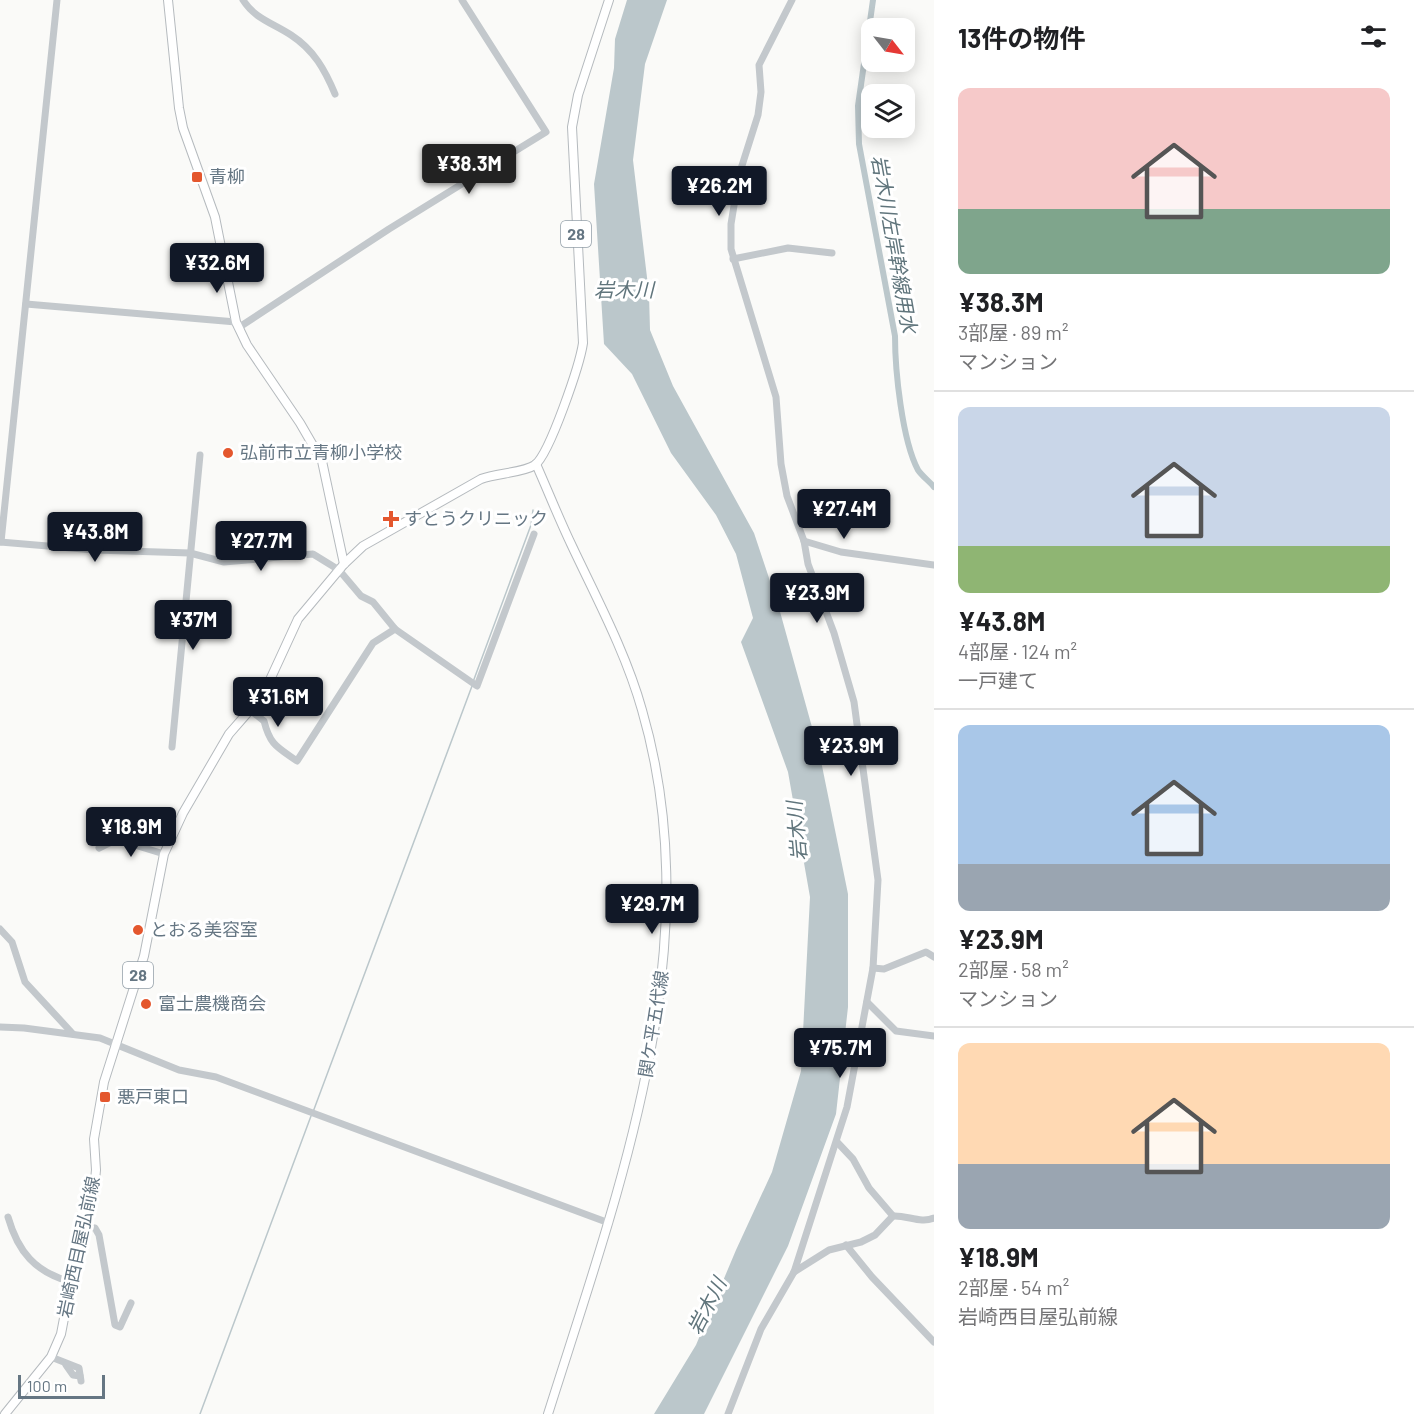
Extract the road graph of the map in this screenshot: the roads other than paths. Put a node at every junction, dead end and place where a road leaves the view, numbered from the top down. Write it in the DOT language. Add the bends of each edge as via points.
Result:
graph roads {
  1 [pos="57,0"];
  2 [pos="168,0"];
  3 [pos="243,0"];
  4 [pos="462,0"];
  5 [pos="609,0"];
  6 [pos="792,0"];
  7 [pos="335,94"];
  8 [pos="832,253"];
  9 [pos="733,259"];
  10 [pos="26,304"];
  11 [pos="237,325"];
  12 [pos="200,455"];
  13 [pos="536,464"];
  14 [pos="534,534"];
  15 [pos="804,541"];
  16 [pos="0,542"];
  17 [pos="190,553"];
  18 [pos="934,565"];
  19 [pos="342,567"];
  20 [pos="395,629"];
  21 [pos="250,710"];
  22 [pos="172,747"];
  23 [pos="99,848"];
  24 [pos="164,854"];
  25 [pos="0,929"];
  26 [pos="934,957"];
  27 [pos="873,968"];
  28 [pos="867,1002"];
  29 [pos="0,1027"];
  30 [pos="73,1034"];
  31 [pos="934,1036"];
  32 [pos="116,1043"];
  33 [pos="837,1142"];
  34 [pos="892,1216"];
  35 [pos="8,1217"];
  36 [pos="934,1218"];
  37 [pos="609,1223"];
  38 [pos="85,1227"];
  39 [pos="846,1245"];
  40 [pos="794,1272"];
  41 [pos="71,1282"];
  42 [pos="131,1303"];
  43 [pos="934,1342"];
  44 [pos="51,1357"];
  45 [pos="81,1378"];
  46 [pos="5,1414"];
  47 [pos="548,1414"];
  48 [pos="728,1414"];
  1 -- 10 [label="street"];
  2 -- 11 [label="main road" via="183,128 215,217"];
  3 -- 7 [label="street" via="252,13 292,35 321,62"];
  4 -- 11 [label="street" via="546,132"];
  5 -- 13 [label="main road, 28" via="573,119 582,351"];
  6 -- 9 [label="street" via="759,65 758,115 739,175 731,224"];
  8 -- 9 [label="street" via="788,248"];
  9 -- 15 [label="street" via="776,397 787,496"];
  10 -- 11 [label="street"];
  10 -- 16 [label="street"];
  11 -- 19 [label="main road" via="322,461"];
  12 -- 17 [label="street"];
  13 -- 19 [label="main road, 岩崎西目屋弘前線 / 28" via="480,479 363,546"];
  13 -- 37 [label="main road, 関ケ平五代線" via="618,646 642,709 661,790 666,911 661,987 642,1102"];
  14 -- 20 [label="street" via="477,686"];
  15 -- 18 [label="street" via="841,552"];
  15 -- 27 [label="street" via="808,564 854,702 878,880"];
  16 -- 17 [label="street"];
  17 -- 19 [label="street" via="224,562 282,559 307,553"];
  17 -- 22 [label="street"];
  19 -- 20 [label="street" via="361,596 373,602"];
  19 -- 21 [label="main road, 岩崎西目屋弘前線 / 28" via="298,619 267,688"];
  20 -- 21 [label="street" via="373,644 297,761 273,744 264,721"];
  21 -- 24 [label="main road, 岩崎西目屋弘前線 / 28" via="219,748"];
  23 -- 24 [label="street" via="111,842 125,842"];
  24 -- 32 [label="main road, 岩崎西目屋弘前線 / 28" via="144,956"];
  25 -- 30 [label="street" via="12,942 25,982"];
  26 -- 27 [label="street" via="926,952 884,969"];
  27 -- 28 [label="street"];
  28 -- 31 [label="street" via="896,1031"];
  28 -- 33 [label="street" via="848,1107"];
  29 -- 30 [label="street"];
  30 -- 32 [label="street"];
  32 -- 37 [label="street" via="179,1070 216,1077"];
  32 -- 38 [label="main road, 岩崎西目屋弘前線 / 28" via="101,1096 94,1139 95,1182"];
  33 -- 34 [label="street" via="853,1158 869,1188"];
  33 -- 40 [label="street"];
  34 -- 36 [label="street" via="924,1221"];
  34 -- 39 [label="street" via="875,1235"];
  35 -- 41 [label="street" via="15,1241 25,1255 54,1277"];
  37 -- 47 [label="main road, 関ケ平五代線"];
  38 -- 41 [label="main road, 岩崎西目屋弘前線 / 28"];
  38 -- 42 [label="street" via="95,1228 99,1235 115,1325 124,1324"];
  39 -- 40 [label="street" via="829,1250"];
  39 -- 43 [label="street"];
  40 -- 48 [label="street" via="758,1338"];
  41 -- 44 [label="main road, 岩崎西目屋弘前線 / 28" via="64,1322"];
  44 -- 45 [label="street" via="79,1368"];
  44 -- 46 [label="main road, 岩崎西目屋弘前線 / 28"];
}
